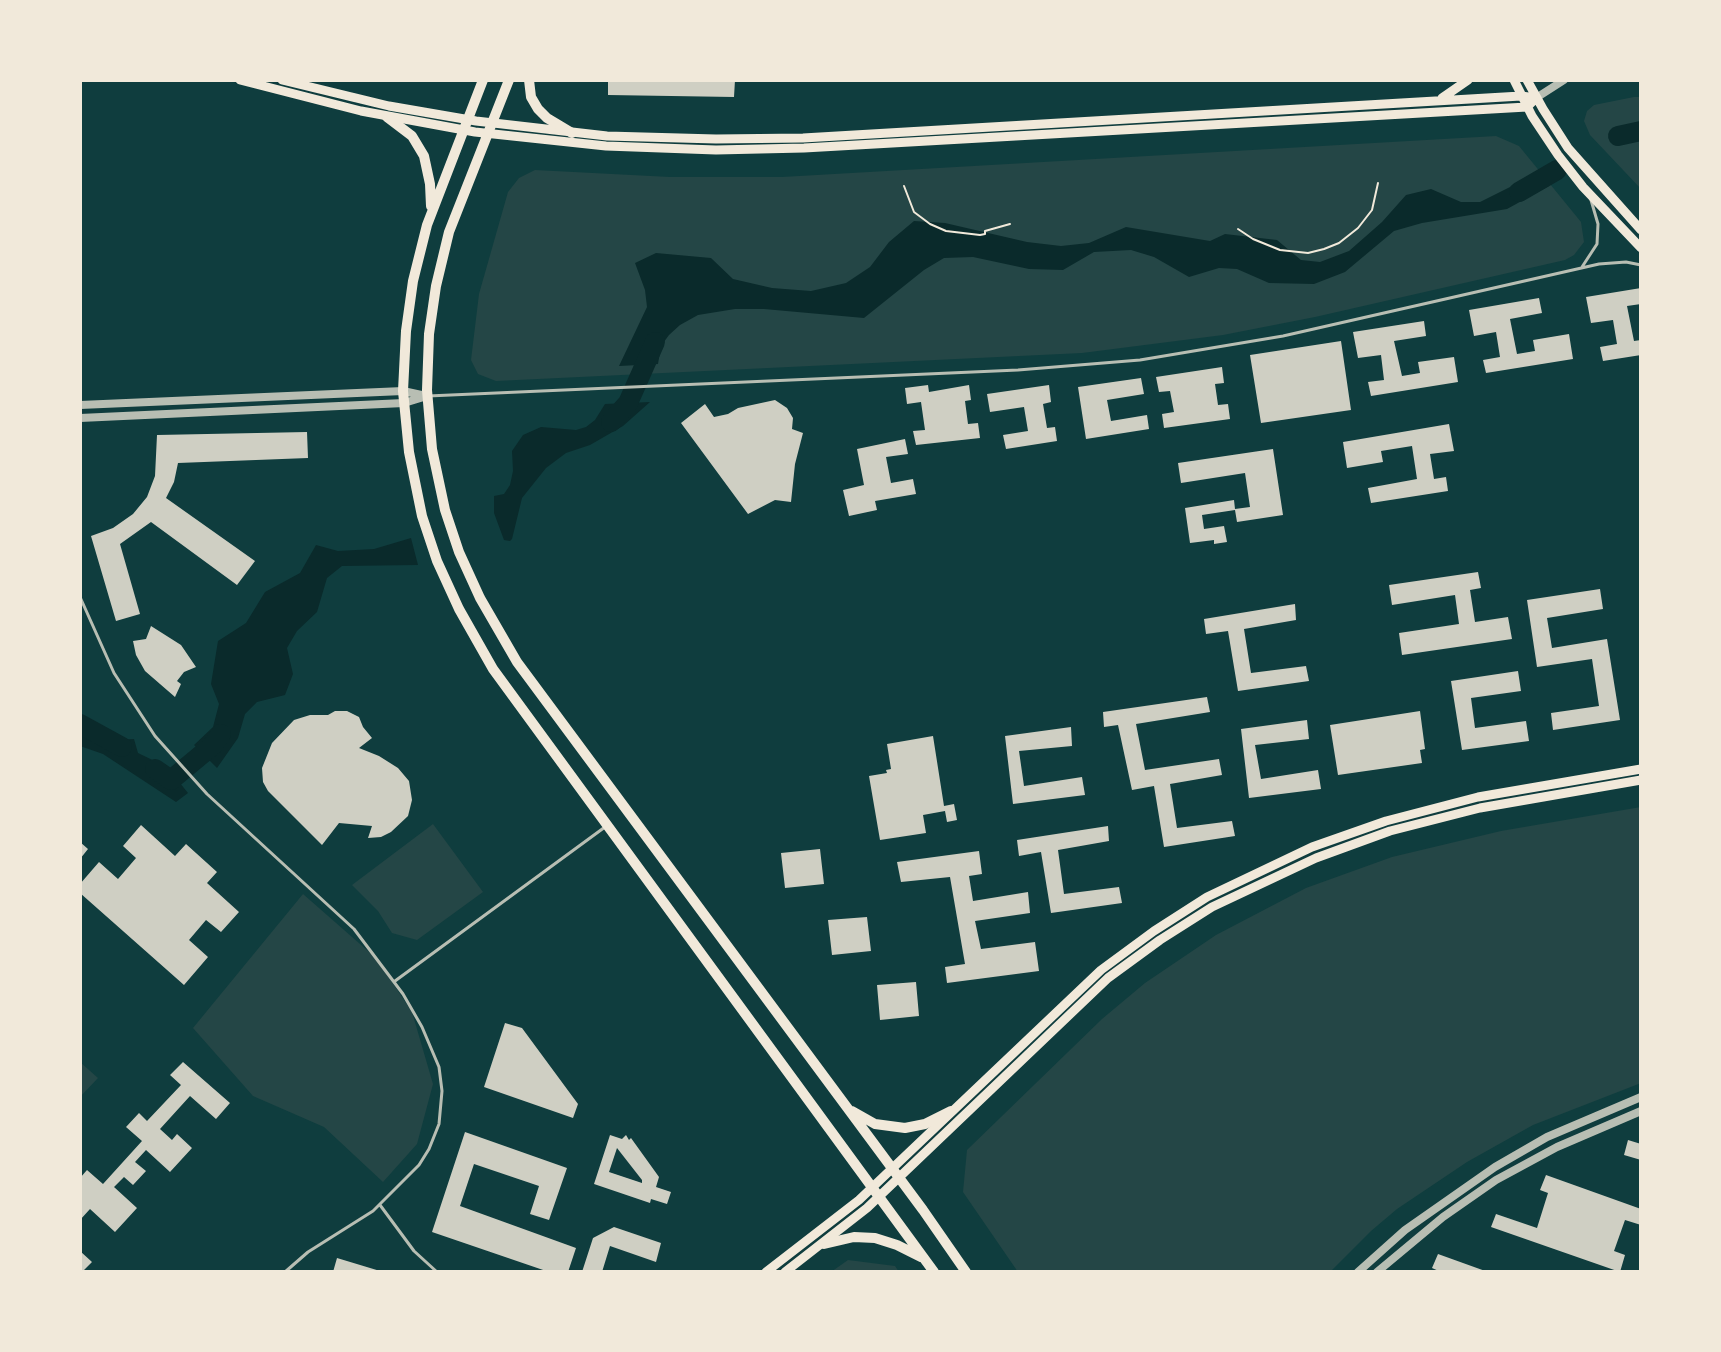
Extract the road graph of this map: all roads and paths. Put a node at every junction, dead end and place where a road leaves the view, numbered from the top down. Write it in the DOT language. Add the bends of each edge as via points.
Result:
graph roads {
  1 [pos="240,80"];
  2 [pos="282,80"];
  3 [pos="483,80"];
  4 [pos="509,80"];
  5 [pos="529,80"];
  6 [pos="1468,80"];
  7 [pos="1514,80"];
  8 [pos="1527,80"];
  9 [pos="1564,80"];
  10 [pos="1521,96"];
  11 [pos="1536,98"];
  12 [pos="1436,101"];
  13 [pos="1527,107"];
  14 [pos="387,117"];
  15 [pos="464,125"];
  16 [pos="488,128"];
  17 [pos="572,133"];
  18 [pos="1378,183"];
  19 [pos="904,186"];
  20 [pos="1588,191"];
  21 [pos="431,215"];
  22 [pos="1010,224"];
  23 [pos="1238,229"];
  24 [pos="1641,230"];
  25 [pos="1641,248"];
  26 [pos="1641,265"];
  27 [pos="1579,269"];
  28 [pos="403,391"];
  29 [pos="427,396"];
  30 [pos="404,403"];
  31 [pos="80,405"];
  32 [pos="80,418"];
  33 [pos="80,597"];
  34 [pos="1641,769"];
  35 [pos="1641,780"];
  36 [pos="609,825"];
  37 [pos="395,981"];
  38 [pos="1641,1097"];
  39 [pos="844,1105"];
  40 [pos="951,1111"];
  41 [pos="1641,1111"];
  42 [pos="896,1174"];
  43 [pos="877,1192"];
  44 [pos="380,1204"];
  45 [pos="824,1244"];
  46 [pos="927,1262"];
  47 [pos="285,1272"];
  48 [pos="437,1272"];
  49 [pos="766,1272"];
  50 [pos="785,1272"];
  51 [pos="934,1272"];
  52 [pos="966,1272"];
  53 [pos="1358,1272"];
  54 [pos="1377,1272"];
  1 -- 14 [label="main road"];
  2 -- 15 [label="main road"];
  3 -- 15 [label="main road"];
  4 -- 16 [label="main road"];
  5 -- 17 [label="main road" via="538,109"];
  6 -- 12 [label="main road"];
  7 -- 10 [label="main road"];
  8 -- 11 [label="main road"];
  9 -- 11 [label="street"];
  10 -- 11 [label="main road"];
  10 -- 12 [label="main road"];
  10 -- 13 [label="main road"];
  11 -- 13 [label="main road"];
  11 -- 24 [label="main road" via="1573,155"];
  12 -- 17 [label="main road" via="803,138"];
  13 -- 16 [label="main road" via="767,150 552,142"];
  13 -- 20 [label="main road"];
  14 -- 15 [label="main road"];
  14 -- 21 [label="main road" via="412,136 424,156"];
  15 -- 16 [label="main road"];
  15 -- 21 [label="main road"];
  16 -- 17 [label="main road"];
  16 -- 29 [label="main road" via="438,277"];
  18 -- 23 [label="path" via="1372,210 1358,228 1324,249 1280,250"];
  19 -- 22 [label="path" via="914,212 946,231 980,235"];
  20 -- 25 [label="main road"];
  20 -- 27 [label="lane" via="1598,234 1593,253"];
  21 -- 28 [label="main road" via="410,301"];
  26 -- 27 [label="lane" via="1617,262"];
  27 -- 29 [label="lane" via="1283,336 1140,360"];
  28 -- 29 [label="street"];
  28 -- 30 [label="main road"];
  28 -- 31 [label="street"];
  29 -- 30 [label="street"];
  29 -- 39 [label="main road" via="434,462 449,524 500,635"];
  30 -- 32 [label="street"];
  30 -- 36 [label="main road" via="422,516 455,601 493,669"];
  33 -- 37 [label="lane" via="118,680 166,750 354,929"];
  34 -- 40 [label="main road" via="1413,813 1312,847 1223,889 1101,970"];
  35 -- 42 [label="main road" via="1480,808 1390,831 1316,858 1212,907 1108,978"];
  36 -- 37 [label="lane"];
  36 -- 43 [label="main road"];
  37 -- 44 [label="lane" via="435,1058 442,1105 426,1156"];
  38 -- 53 [label="street" via="1547,1137 1495,1167 1405,1230"];
  39 -- 40 [label="main road" via="866,1120 894,1127 925,1124"];
  39 -- 42 [label="main road"];
  40 -- 42 [label="main road"];
  41 -- 54 [label="street" via="1496,1180"];
  42 -- 43 [label="main road"];
  42 -- 52 [label="main road"];
  43 -- 45 [label="main road"];
  43 -- 46 [label="main road"];
  43 -- 49 [label="main road"];
  44 -- 47 [label="lane"];
  44 -- 48 [label="lane" via="414,1251"];
  45 -- 46 [label="main road" via="875,1238"];
  45 -- 50 [label="main road"];
  46 -- 51 [label="main road"];
}
